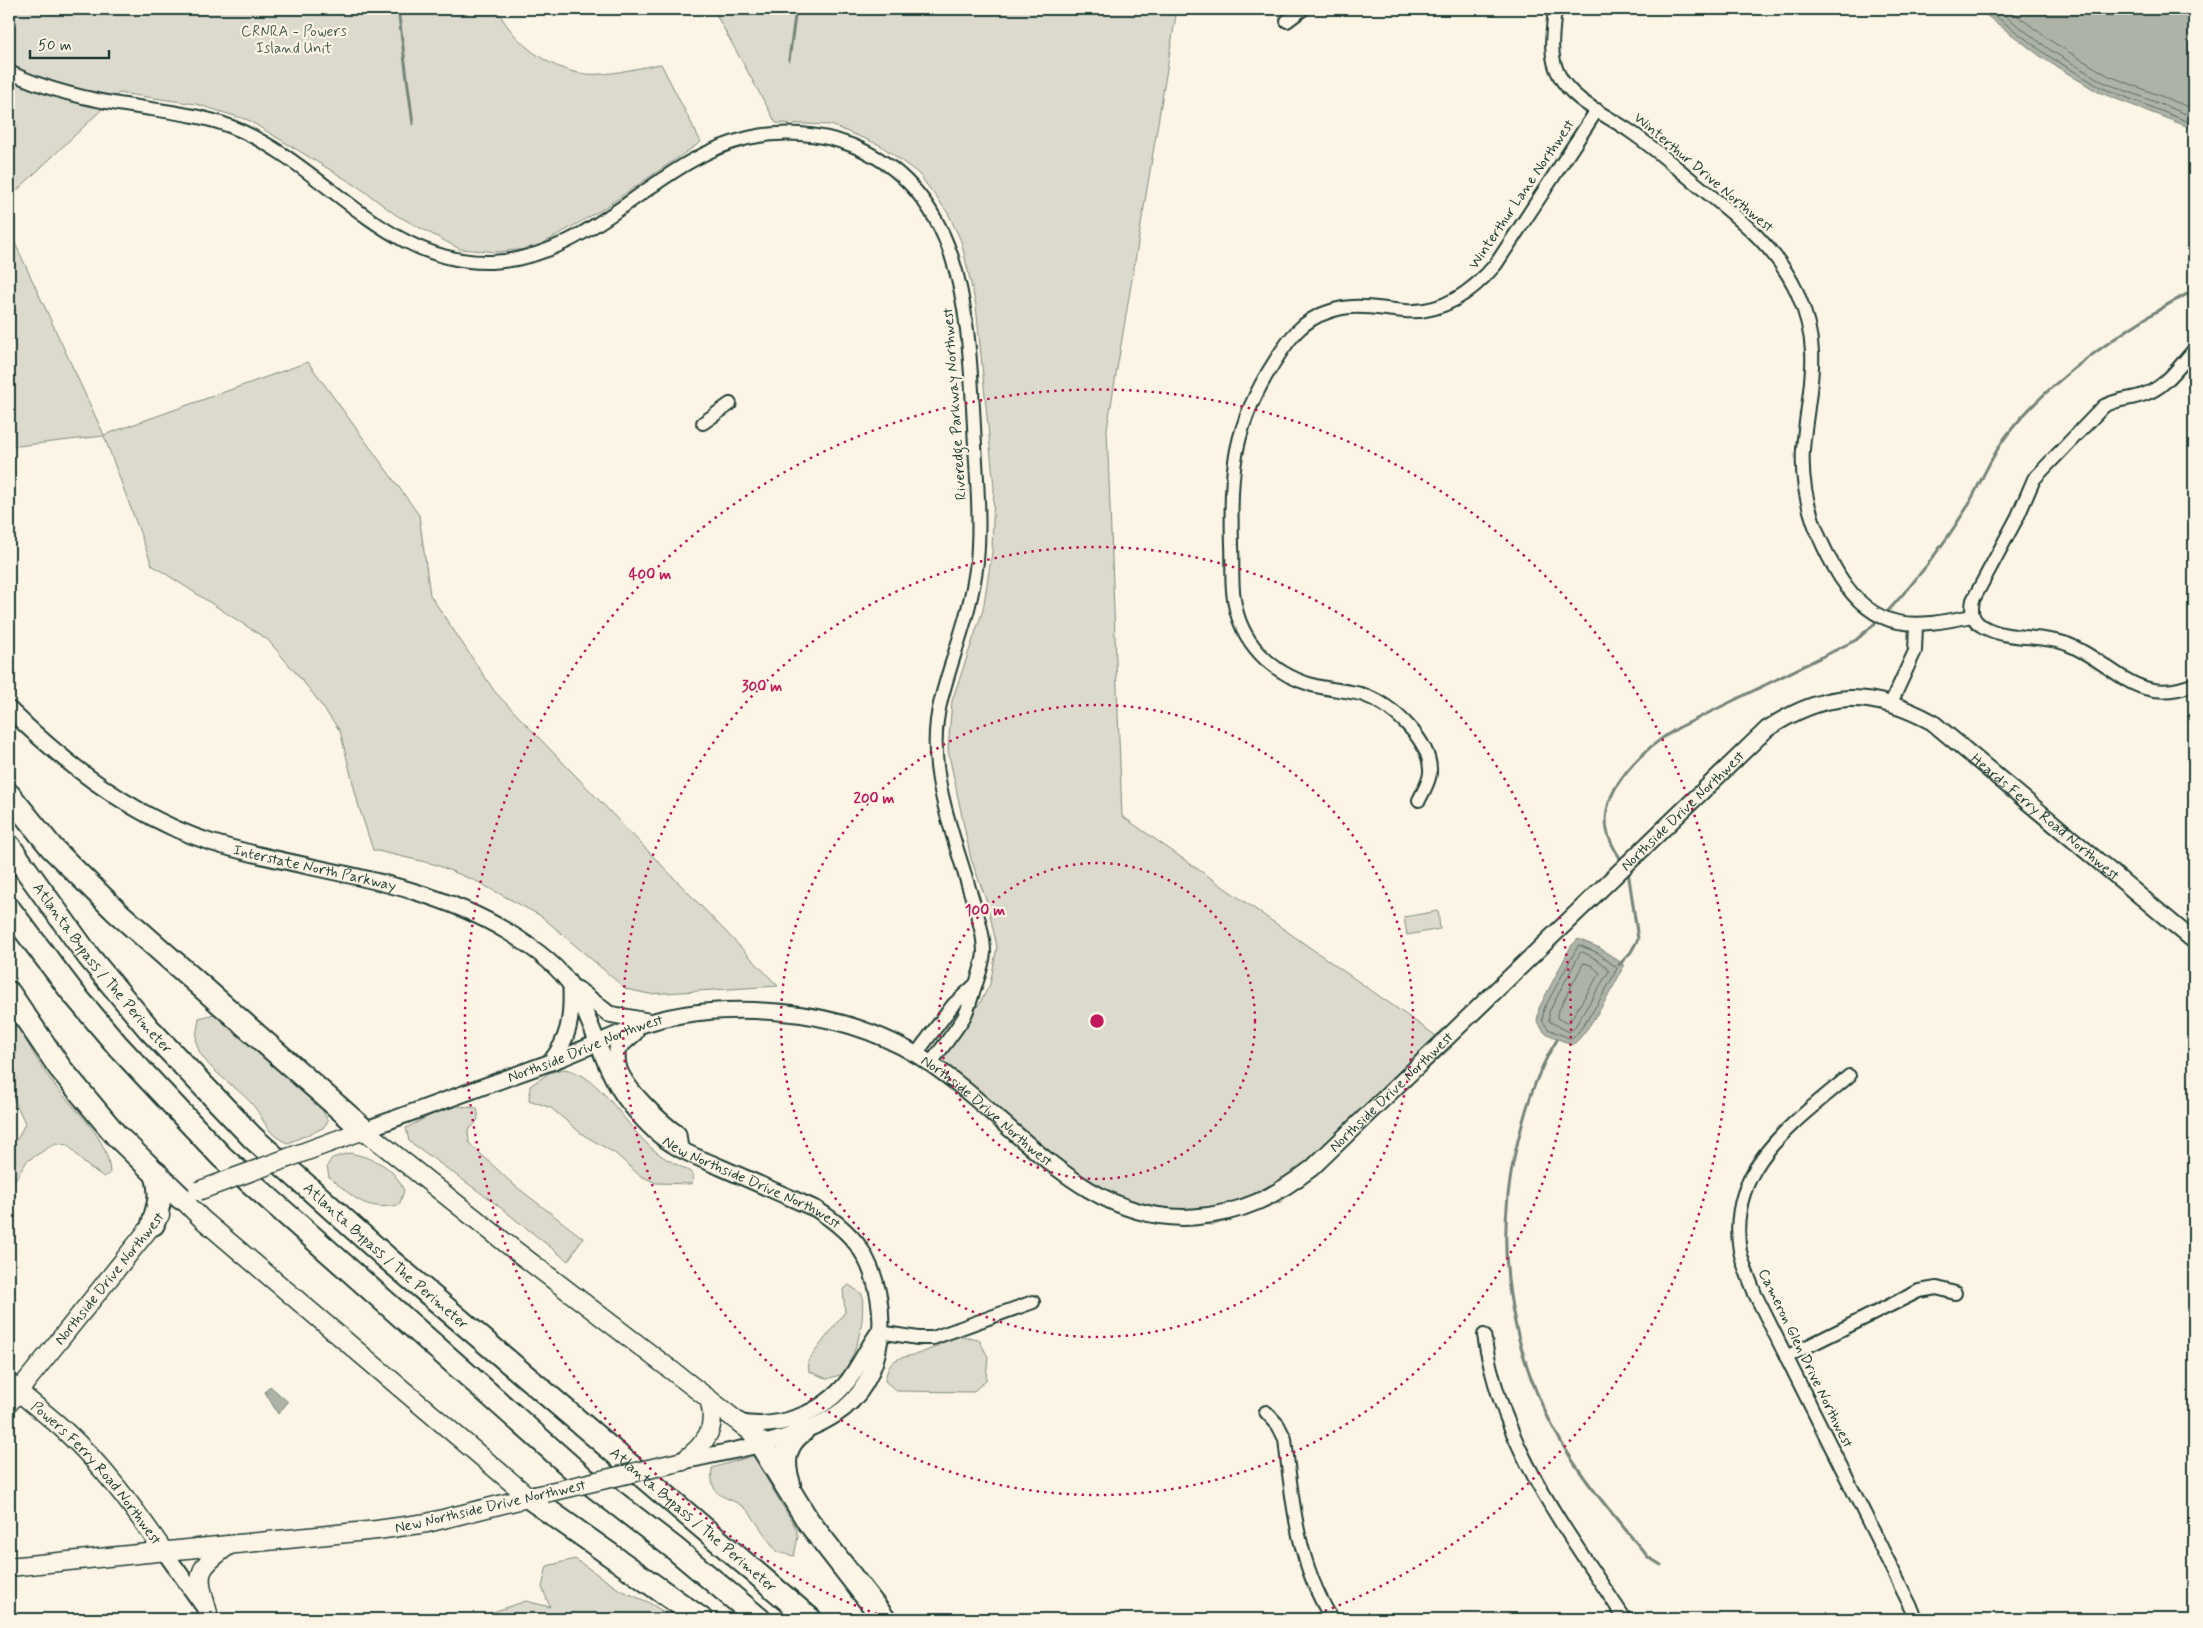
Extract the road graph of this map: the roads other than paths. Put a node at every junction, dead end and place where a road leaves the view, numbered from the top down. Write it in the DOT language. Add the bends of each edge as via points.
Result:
graph roads {
  1 [pos="1304,9"];
  2 [pos="1555,9"];
  3 [pos="1287,21"];
  4 [pos="9,72"];
  5 [pos="1596,110"];
  6 [pos="2194,350"];
  7 [pos="730,404"];
  8 [pos="703,423"];
  9 [pos="1972,616"];
  10 [pos="1916,625"];
  11 [pos="2194,684"];
  12 [pos="1892,703"];
  13 [pos="9,709"];
  14 [pos="9,795"];
  15 [pos="1419,800"];
  16 [pos="9,846"];
  17 [pos="9,909"];
  18 [pos="2194,941"];
  19 [pos="570,984"];
  20 [pos="975,985"];
  21 [pos="9,993"];
  22 [pos="654,1022"];
  23 [pos="597,1044"];
  24 [pos="916,1054"];
  25 [pos="550,1062"];
  26 [pos="930,1064"];
  27 [pos="1849,1076"];
  28 [pos="364,1130"];
  29 [pos="680,1149"];
  30 [pos="156,1173"];
  31 [pos="189,1195"];
  32 [pos="153,1224"];
  33 [pos="1955,1293"];
  34 [pos="1033,1302"];
  35 [pos="879,1332"];
  36 [pos="1484,1335"];
  37 [pos="1786,1357"];
  38 [pos="12,1393"];
  39 [pos="709,1398"];
  40 [pos="1266,1412"];
  41 [pos="738,1422"];
  42 [pos="802,1431"];
  43 [pos="760,1442"];
  44 [pos="683,1461"];
  45 [pos="538,1496"];
  46 [pos="794,1499"];
  47 [pos="229,1544"];
  48 [pos="163,1550"];
  49 [pos="9,1567"];
  50 [pos="210,1616"];
  51 [pos="701,1619"];
  52 [pos="759,1619"];
  53 [pos="810,1619"];
  54 [pos="884,1619"];
  55 [pos="1332,1619"];
  56 [pos="1625,1619"];
  57 [pos="1917,1619"];
  1 -- 3 [label="street"];
  2 -- 5 [label="street, Winterthur Drive Northwest" via="1552,47 1558,74 1571,90"];
  4 -- 20 [label="street, Riveredge Parkway Northwest" via="53,90 188,114 230,126 273,148 397,238 432,253 469,261 516,260 561,246 694,160 724,145 763,135 806,134 842,142 876,158 907,181 930,208 946,239 958,279 968,335 979,518 977,560 966,620 940,703 935,748 942,794 982,936 984,954"];
  5 -- 10 [label="street, Winterthur Drive Northwest" via="1641,138 1752,230 1784,268 1801,302 1811,339 1812,387 1803,450 1804,489 1812,523 1829,560 1849,591 1865,607 1888,620"];
  5 -- 15 [label="street, Winterthur Lane Northwest" via="1496,264 1479,284 1455,300 1430,309 1407,312 1351,306 1307,321 1289,339 1267,373 1248,411 1237,444 1231,490 1233,598 1245,635 1263,658 1287,676 1312,685 1363,695 1397,714 1415,733 1429,763 1430,774"];
  6 -- 9 [label="street" via="2156,389 2104,406 2034,479 1973,600"];
  7 -- 8 [label="street"];
  9 -- 10 [label="street, Winterthur Drive Northwest"];
  9 -- 11 [label="street" via="1981,626 2000,634 2068,644 2128,682 2148,690 2168,692"];
  10 -- 12 [label="street" via="1915,651"];
  12 -- 18 [label="street, Heards Ferry Road Northwest" via="1932,722"];
  12 -- 26 [label="street, Northside Drive Northwest" via="1859,699 1825,701 1792,713 1767,728 1312,1168 1283,1190 1251,1206 1216,1215 1180,1218 1145,1214 1108,1202 1062,1171"];
  13 -- 19 [label="street, Interstate North Parkway" via="46,746 91,780 175,828 246,852 451,902 526,944 554,966"];
  14 -- 28 [label="highway" via="52,848 116,911"];
  16 -- 53 [label="highway, Atlanta Bypass / The Perimeter" via="89,957 149,1030 254,1138 387,1258"];
  17 -- 52 [label="highway" via="118,1046 222,1157 587,1481"];
  19 -- 22 [label="street" via="609,1014"];
  19 -- 23 [label="street, Interstate North Parkway" via="584,1009"];
  19 -- 25 [label="street" via="568,1032"];
  20 -- 24 [label="street" via="953,1005"];
  20 -- 26 [label="street, Riveredge Parkway Northwest" via="966,1014"];
  21 -- 30 [label="highway" via="60,1068 116,1135"];
  22 -- 23 [label="street, Northside Drive Northwest"];
  22 -- 24 [label="street, Northside Drive Northwest" via="696,1014 744,1011 810,1016 864,1030"];
  22 -- 29 [label="street" via="617,1049 618,1066 634,1093 678,1134"];
  23 -- 25 [label="street, Northside Drive Northwest"];
  23 -- 29 [label="street, New Northside Drive Northwest" via="607,1070 630,1104 650,1127"];
  24 -- 26 [label="street, Northside Drive Northwest"];
  25 -- 28 [label="street, Northside Drive Northwest"];
  27 -- 37 [label="street, Cameron Glen Drive Northwest" via="1768,1147 1751,1173 1741,1202 1738,1233 1743,1263"];
  28 -- 31 [label="main road, Northside Drive Northwest, bridge"];
  28 -- 39 [label="main road"];
  29 -- 35 [label="street, New Northside Drive Northwest" via="816,1208 846,1231 864,1255 875,1280 880,1307"];
  30 -- 31 [label="highway"];
  30 -- 32 [label="highway" via="161,1194"];
  31 -- 32 [label="main road, Northside Drive Northwest" via="164,1210"];
  31 -- 45 [label="main road" via="202,1219"];
  32 -- 38 [label="main road, Northside Drive Northwest"];
  33 -- 37 [label="street" via="1937,1288 1919,1291"];
  34 -- 35 [label="street" via="933,1338"];
  35 -- 41 [label="street" via="846,1383 823,1404 806,1414 776,1423"];
  35 -- 42 [label="street, New Northside Drive Northwest" via="880,1349 876,1362 852,1401 834,1416"];
  36 -- 56 [label="street" via="1500,1406 1514,1442 1547,1501"];
  37 -- 57 [label="street, Cameron Glen Drive Northwest"];
  38 -- 48 [label="main road, Powers Ferry Road Northwest" via="64,1430 99,1466"];
  39 -- 41 [label="main road"];
  39 -- 44 [label="main road" via="713,1420 709,1436 696,1452"];
  40 -- 55 [label="street" via="1285,1439 1299,1538 1311,1575"];
  41 -- 43 [label="main road"];
  42 -- 43 [label="street, New Northside Drive Northwest"];
  42 -- 46 [label="highway" via="790,1443 784,1456"];
  43 -- 44 [label="street, New Northside Drive Northwest"];
  43 -- 46 [label="highway"];
  44 -- 45 [label="main road, New Northside Drive Northwest, bridge"];
  45 -- 47 [label="main road, New Northside Drive Northwest" via="413,1525"];
  45 -- 51 [label="highway"];
  46 -- 54 [label="highway"];
  47 -- 48 [label="main road, New Northside Drive Northwest"];
  47 -- 50 [label="main road" via="209,1560 200,1574 200,1586"];
  48 -- 49 [label="main road, New Northside Drive Northwest"];
  48 -- 50 [label="street, Powers Ferry Road Northwest"];
}
